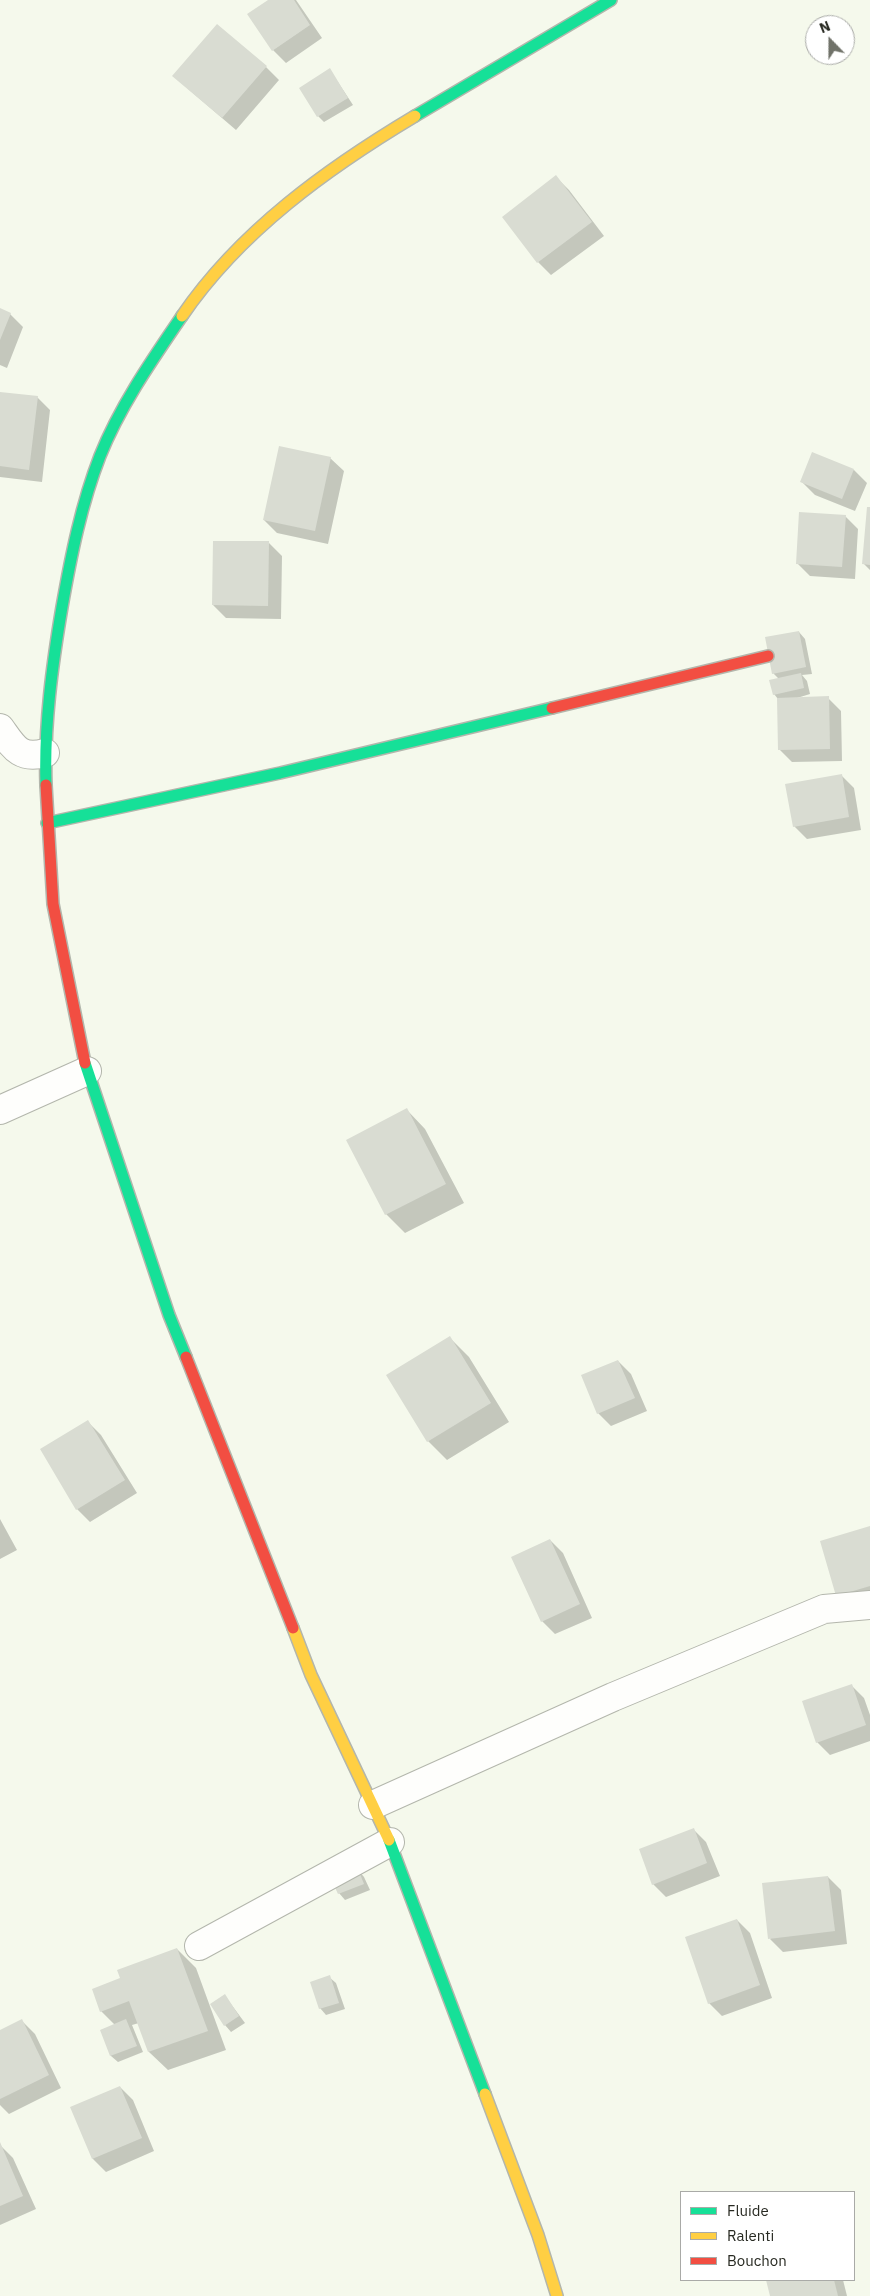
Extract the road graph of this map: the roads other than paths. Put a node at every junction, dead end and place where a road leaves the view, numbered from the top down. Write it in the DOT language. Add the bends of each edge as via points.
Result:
graph roads {
  1 [pos="588,2"];
  2 [pos="607,2"];
  3 [pos="768,656"];
  4 [pos="0,728"];
  5 [pos="45,753"];
  6 [pos="47,823"];
  7 [pos="87,1071"];
  8 [pos="0,1110"];
  9 [pos="870,1605"];
  10 [pos="373,1805"];
  11 [pos="390,1842"];
  12 [pos="199,1946"];
  13 [pos="557,2296"];
  1 -- 2 [label="main road"];
  2 -- 5 [label="main road" via="388,132 308,187 244,242 192,301 140,377 100,456 73,543 55,649"];
  3 -- 6 [label="main road" via="280,773"];
  4 -- 5 [label="street" via="14,748 34,756"];
  5 -- 6 [label="main road"];
  6 -- 7 [label="main road" via="53,904"];
  7 -- 8 [label="street"];
  7 -- 10 [label="main road" via="168,1315 311,1675"];
  9 -- 10 [label="street" via="824,1609 613,1697"];
  10 -- 11 [label="main road"];
  11 -- 12 [label="street"];
  11 -- 13 [label="main road" via="534,2226"];
}
